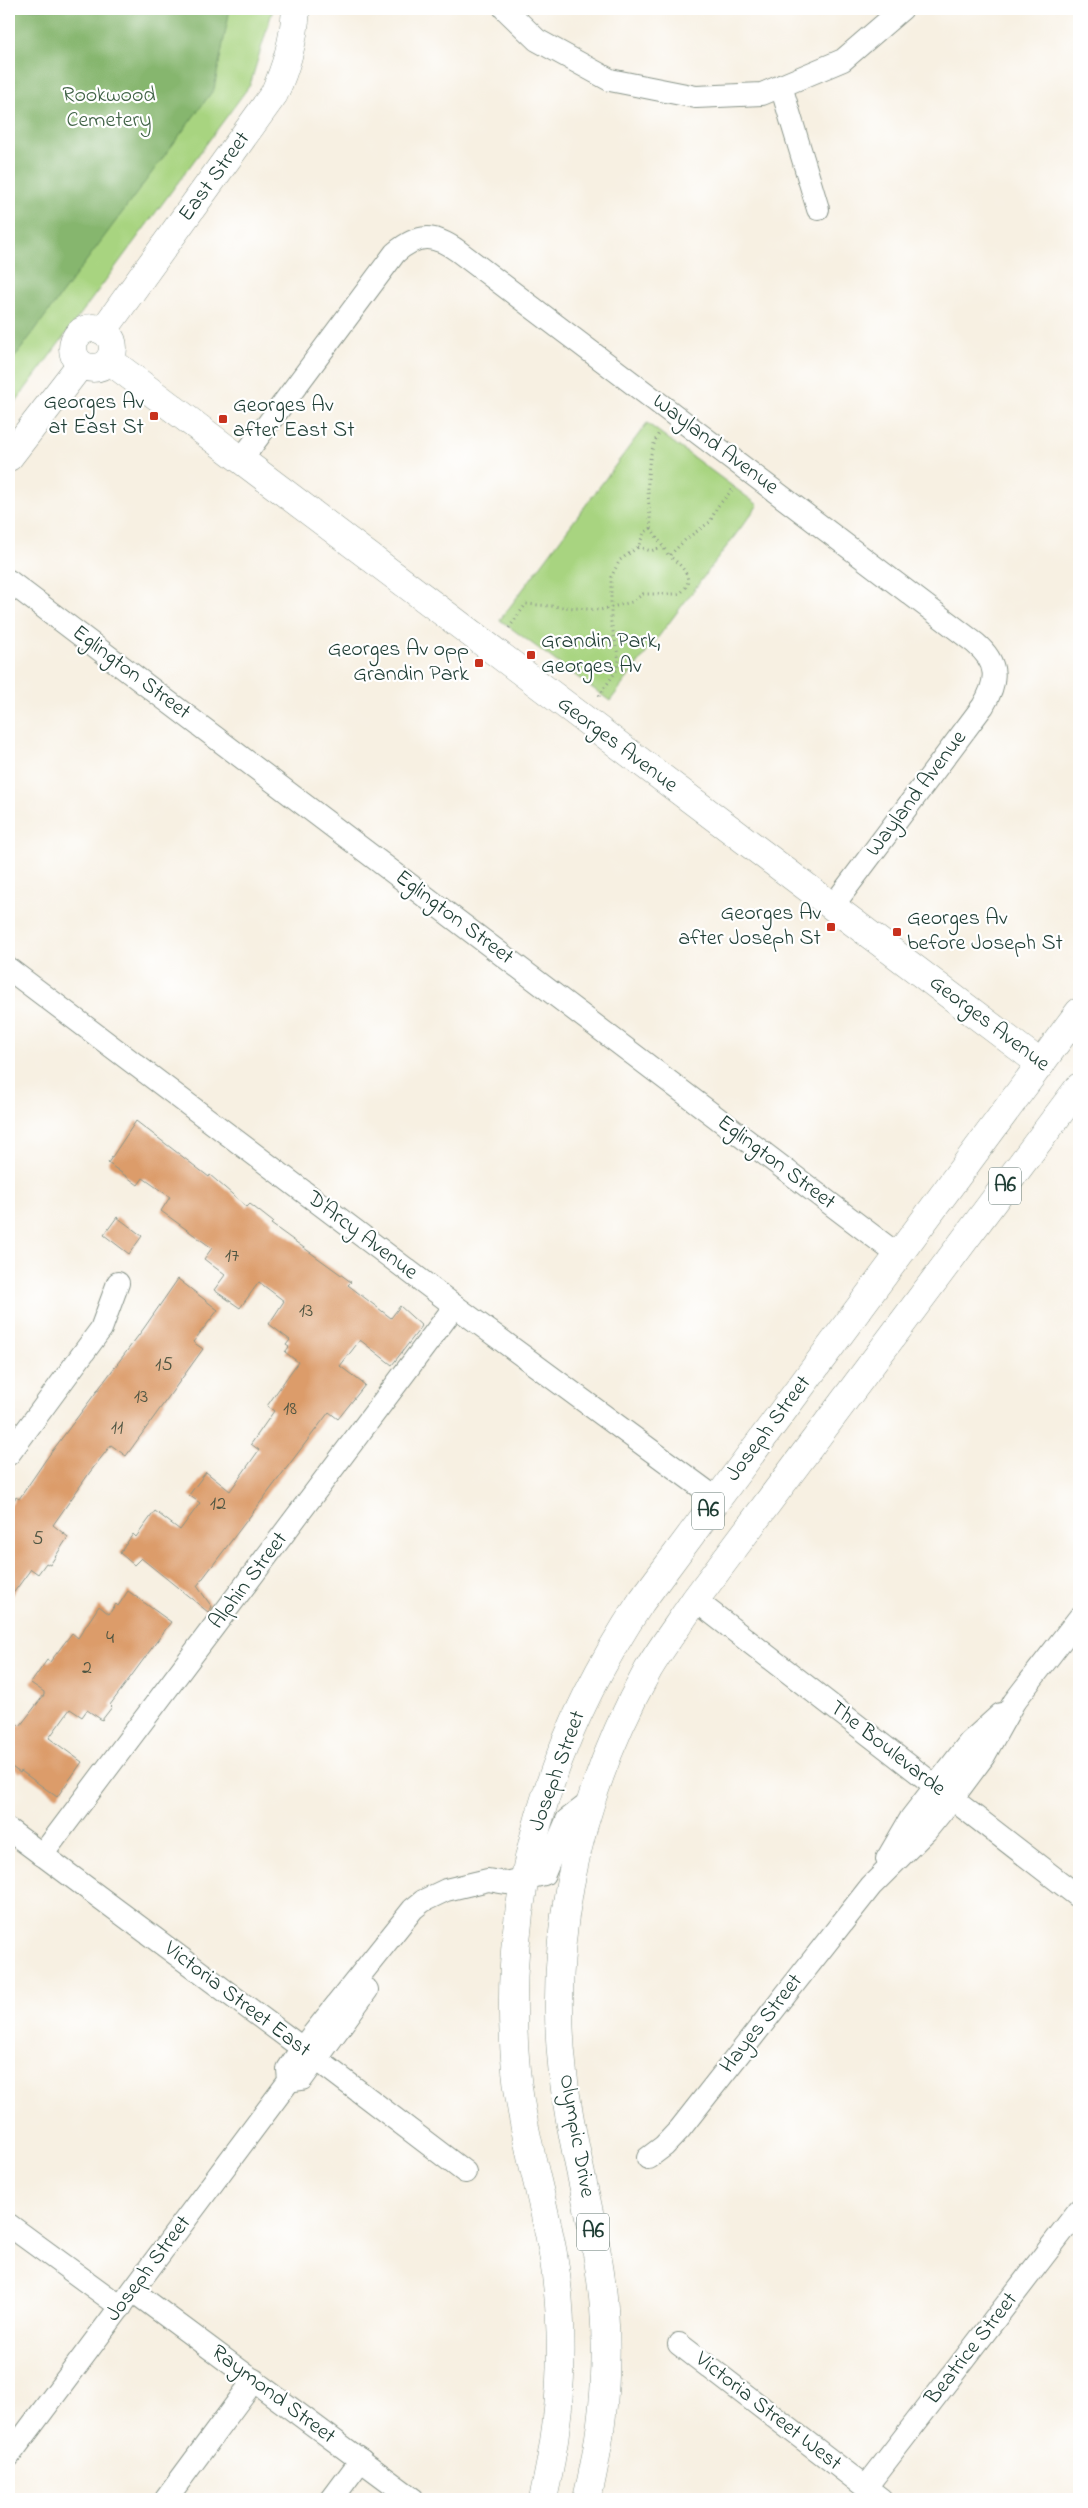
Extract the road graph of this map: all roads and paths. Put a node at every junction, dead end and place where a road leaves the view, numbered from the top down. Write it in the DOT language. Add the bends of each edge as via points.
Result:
graph roads {
  1 [pos="296,9"];
  2 [pos="505,9"];
  3 [pos="902,9"];
  4 [pos="780,86"];
  5 [pos="818,208"];
  6 [pos="103,331"];
  7 [pos="109,360"];
  8 [pos="80,364"];
  9 [pos="672,413"];
  10 [pos="9,457"];
  11 [pos="241,460"];
  12 [pos="747,470"];
  13 [pos="651,528"];
  14 [pos="638,547"];
  15 [pos="662,548"];
  16 [pos="669,556"];
  17 [pos="9,581"];
  18 [pos="612,607"];
  19 [pos="509,628"];
  20 [pos="599,696"];
  21 [pos="832,907"];
  22 [pos="9,969"];
  23 [pos="1079,1012"];
  24 [pos="1042,1064"];
  25 [pos="1079,1089"];
  26 [pos="898,1255"];
  27 [pos="118,1283"];
  28 [pos="455,1306"];
  29 [pos="9,1454"];
  30 [pos="717,1499"];
  31 [pos="695,1600"];
  32 [pos="1079,1618"];
  33 [pos="943,1792"];
  34 [pos="589,1803"];
  35 [pos="9,1830"];
  36 [pos="42,1855"];
  37 [pos="515,1882"];
  38 [pos="1079,1897"];
  39 [pos="310,2054"];
  40 [pos="648,2158"];
  41 [pos="464,2172"];
  42 [pos="1079,2210"];
  43 [pos="9,2225"];
  44 [pos="126,2299"];
  45 [pos="679,2344"];
  46 [pos="254,2380"];
  47 [pos="9,2456"];
  48 [pos="361,2460"];
  49 [pos="873,2493"];
  50 [pos="166,2499"];
  51 [pos="332,2499"];
  52 [pos="413,2499"];
  53 [pos="543,2499"];
  54 [pos="587,2499"];
  1 -- 6 [label="main road, East Street" via="285,72 274,94"];
  2 -- 4 [label="street" via="537,40 610,80 696,97 762,94"];
  3 -- 4 [label="street" via="842,60"];
  4 -- 5 [label="street"];
  6 -- 7 [label="main road" via="112,341"];
  6 -- 8 [label="main road" via="85,330 75,339 73,352"];
  7 -- 8 [label="main road" via="98,368"];
  7 -- 11 [label="main road, Georges Avenue"];
  8 -- 10 [label="main road"];
  9 -- 11 [label="street, Wayland Avenue" via="458,250 434,238 420,238 407,243 387,263"];
  9 -- 12 [label="street, Wayland Avenue"];
  9 -- 13 [label="path" via="650,455"];
  11 -- 21 [label="main road, Georges Avenue"];
  12 -- 16 [label="path" via="717,507 710,522"];
  12 -- 21 [label="street, Wayland Avenue" via="984,651 992,662 994,687 983,706"];
  13 -- 14 [label="path" via="644,533"];
  13 -- 15 [label="path"];
  14 -- 15 [label="path" via="648,551"];
  14 -- 18 [label="path" via="620,560 613,573"];
  15 -- 16 [label="path"];
  16 -- 18 [label="path" via="681,564 686,573 686,586 681,593 676,596 643,594 632,602"];
  17 -- 26 [label="street, Eglington Street"];
  18 -- 19 [label="path" via="600,610 526,604"];
  18 -- 20 [label="path" via="611,627 620,660"];
  21 -- 24 [label="main road, Georges Avenue"];
  22 -- 28 [label="street, D'Arcy Avenue"];
  23 -- 24 [label="main road, Joseph Street / A6"];
  24 -- 25 [label="main road, Georges Avenue"];
  24 -- 26 [label="main road, Joseph Street / A6"];
  25 -- 31 [label="main road, Joseph Street / A6"];
  26 -- 30 [label="main road, Joseph Street / A6"];
  27 -- 29 [label="street" via="101,1329"];
  28 -- 30 [label="street, D'Arcy Avenue"];
  28 -- 36 [label="street, Alphin Street"];
  30 -- 37 [label="main road, Joseph Street / A6" via="641,1602 596,1674 555,1767"];
  31 -- 33 [label="street, The Boulevarde"];
  31 -- 34 [label="main road, Joseph Street / A6" via="649,1669 620,1725"];
  32 -- 33 [label="street, Hayes Street" via="1014,1702 984,1756"];
  33 -- 38 [label="street, The Boulevarde"];
  33 -- 40 [label="street, Hayes Street" via="926,1832 871,1886 680,2129"];
  34 -- 37 [label="street, Joseph Street" via="567,1820 544,1874"];
  34 -- 54 [label="main road, Olympic Drive / A6" via="567,1894 559,1994 568,2114 588,2202 604,2307 604,2391"];
  35 -- 36 [label="street, Victoria Street East"];
  36 -- 39 [label="street, Victoria Street East"];
  37 -- 39 [label="street, Joseph Street" via="488,1880 466,1884 424,1900 413,1909 373,1970"];
  37 -- 53 [label="main road, Olympic Drive / A6" via="518,1931 514,1992 516,2070 553,2255 560,2330 556,2424"];
  39 -- 41 [label="street, Victoria Street East"];
  39 -- 44 [label="street, Joseph Street" via="288,2069 289,2082"];
  42 -- 49 [label="street, Beatrice Street"];
  43 -- 44 [label="street, Raymond Street"];
  44 -- 46 [label="street, Raymond Street"];
  44 -- 47 [label="street, Joseph Street"];
  45 -- 49 [label="street, Victoria Street West"];
  46 -- 48 [label="street, Raymond Street"];
  46 -- 50 [label="street"];
  48 -- 51 [label="street"];
  48 -- 52 [label="street, Raymond Street"];
}
